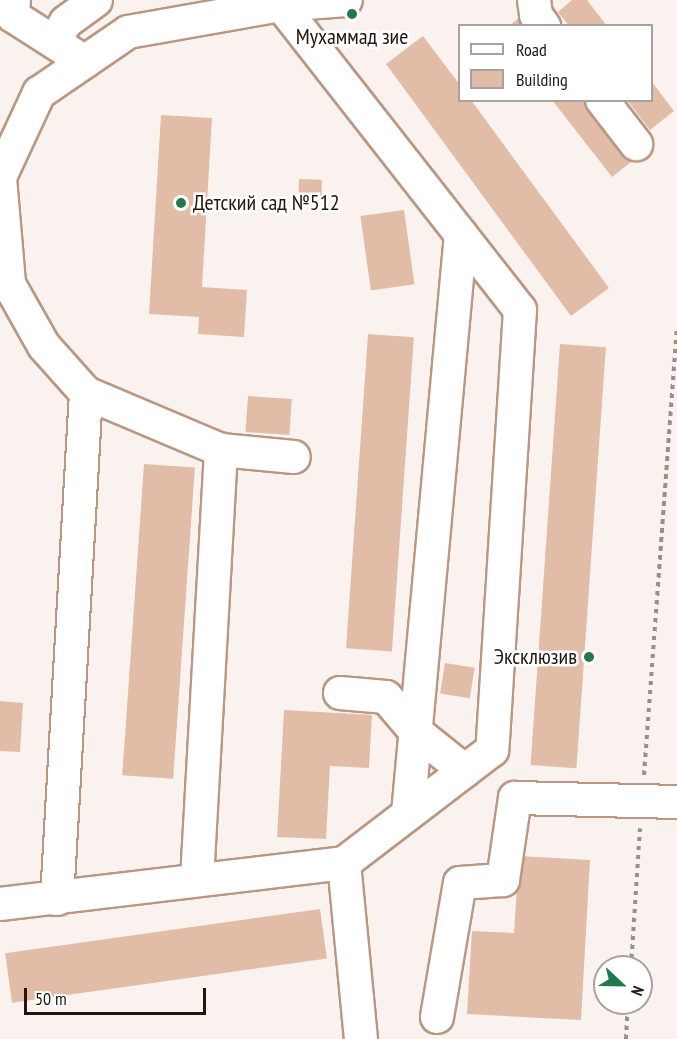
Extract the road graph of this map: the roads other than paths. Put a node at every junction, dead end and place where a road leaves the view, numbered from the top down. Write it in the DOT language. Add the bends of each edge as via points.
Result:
graph roads {
  1 [pos="15,0"];
  2 [pos="96,0"];
  3 [pos="534,0"];
  4 [pos="330,1"];
  5 [pos="281,5"];
  6 [pos="543,24"];
  7 [pos="54,42"];
  8 [pos="85,62"];
  9 [pos="604,102"];
  10 [pos="636,144"];
  11 [pos="0,177"];
  12 [pos="461,234"];
  13 [pos="4,288"];
  14 [pos="86,393"];
  15 [pos="221,450"];
  16 [pos="294,457"];
  17 [pos="340,693"];
  18 [pos="416,731"];
  19 [pos="465,771"];
  20 [pos="677,802"];
  21 [pos="408,814"];
  22 [pos="344,863"];
  23 [pos="196,880"];
  24 [pos="57,899"];
  25 [pos="0,904"];
  26 [pos="437,1017"];
  27 [pos="361,1039"];
  1 -- 7 [label="lane" via="13,16"];
  2 -- 7 [label="lane" via="66,22"];
  3 -- 6 [label="lane" via="536,15"];
  4 -- 5 [label="lane"];
  5 -- 8 [label="lane" via="128,32"];
  5 -- 12 [label="lane"];
  7 -- 8 [label="lane"];
  8 -- 11 [label="lane" via="39,93"];
  9 -- 10 [label="lane"];
  11 -- 13 [label="lane"];
  12 -- 18 [label="lane"];
  12 -- 19 [label="lane" via="520,310 492,750"];
  13 -- 14 [label="lane" via="44,346"];
  14 -- 15 [label="lane"];
  14 -- 24 [label="lane"];
  15 -- 16 [label="lane"];
  15 -- 23 [label="lane"];
  17 -- 18 [label="lane" via="386,697"];
  18 -- 19 [label="lane"];
  18 -- 21 [label="lane"];
  19 -- 21 [label="lane"];
  20 -- 26 [label="lane" via="515,798 503,880 459,883"];
  21 -- 22 [label="lane"];
  22 -- 23 [label="lane"];
  22 -- 27 [label="lane"];
  23 -- 24 [label="lane"];
  24 -- 25 [label="lane"];
}
